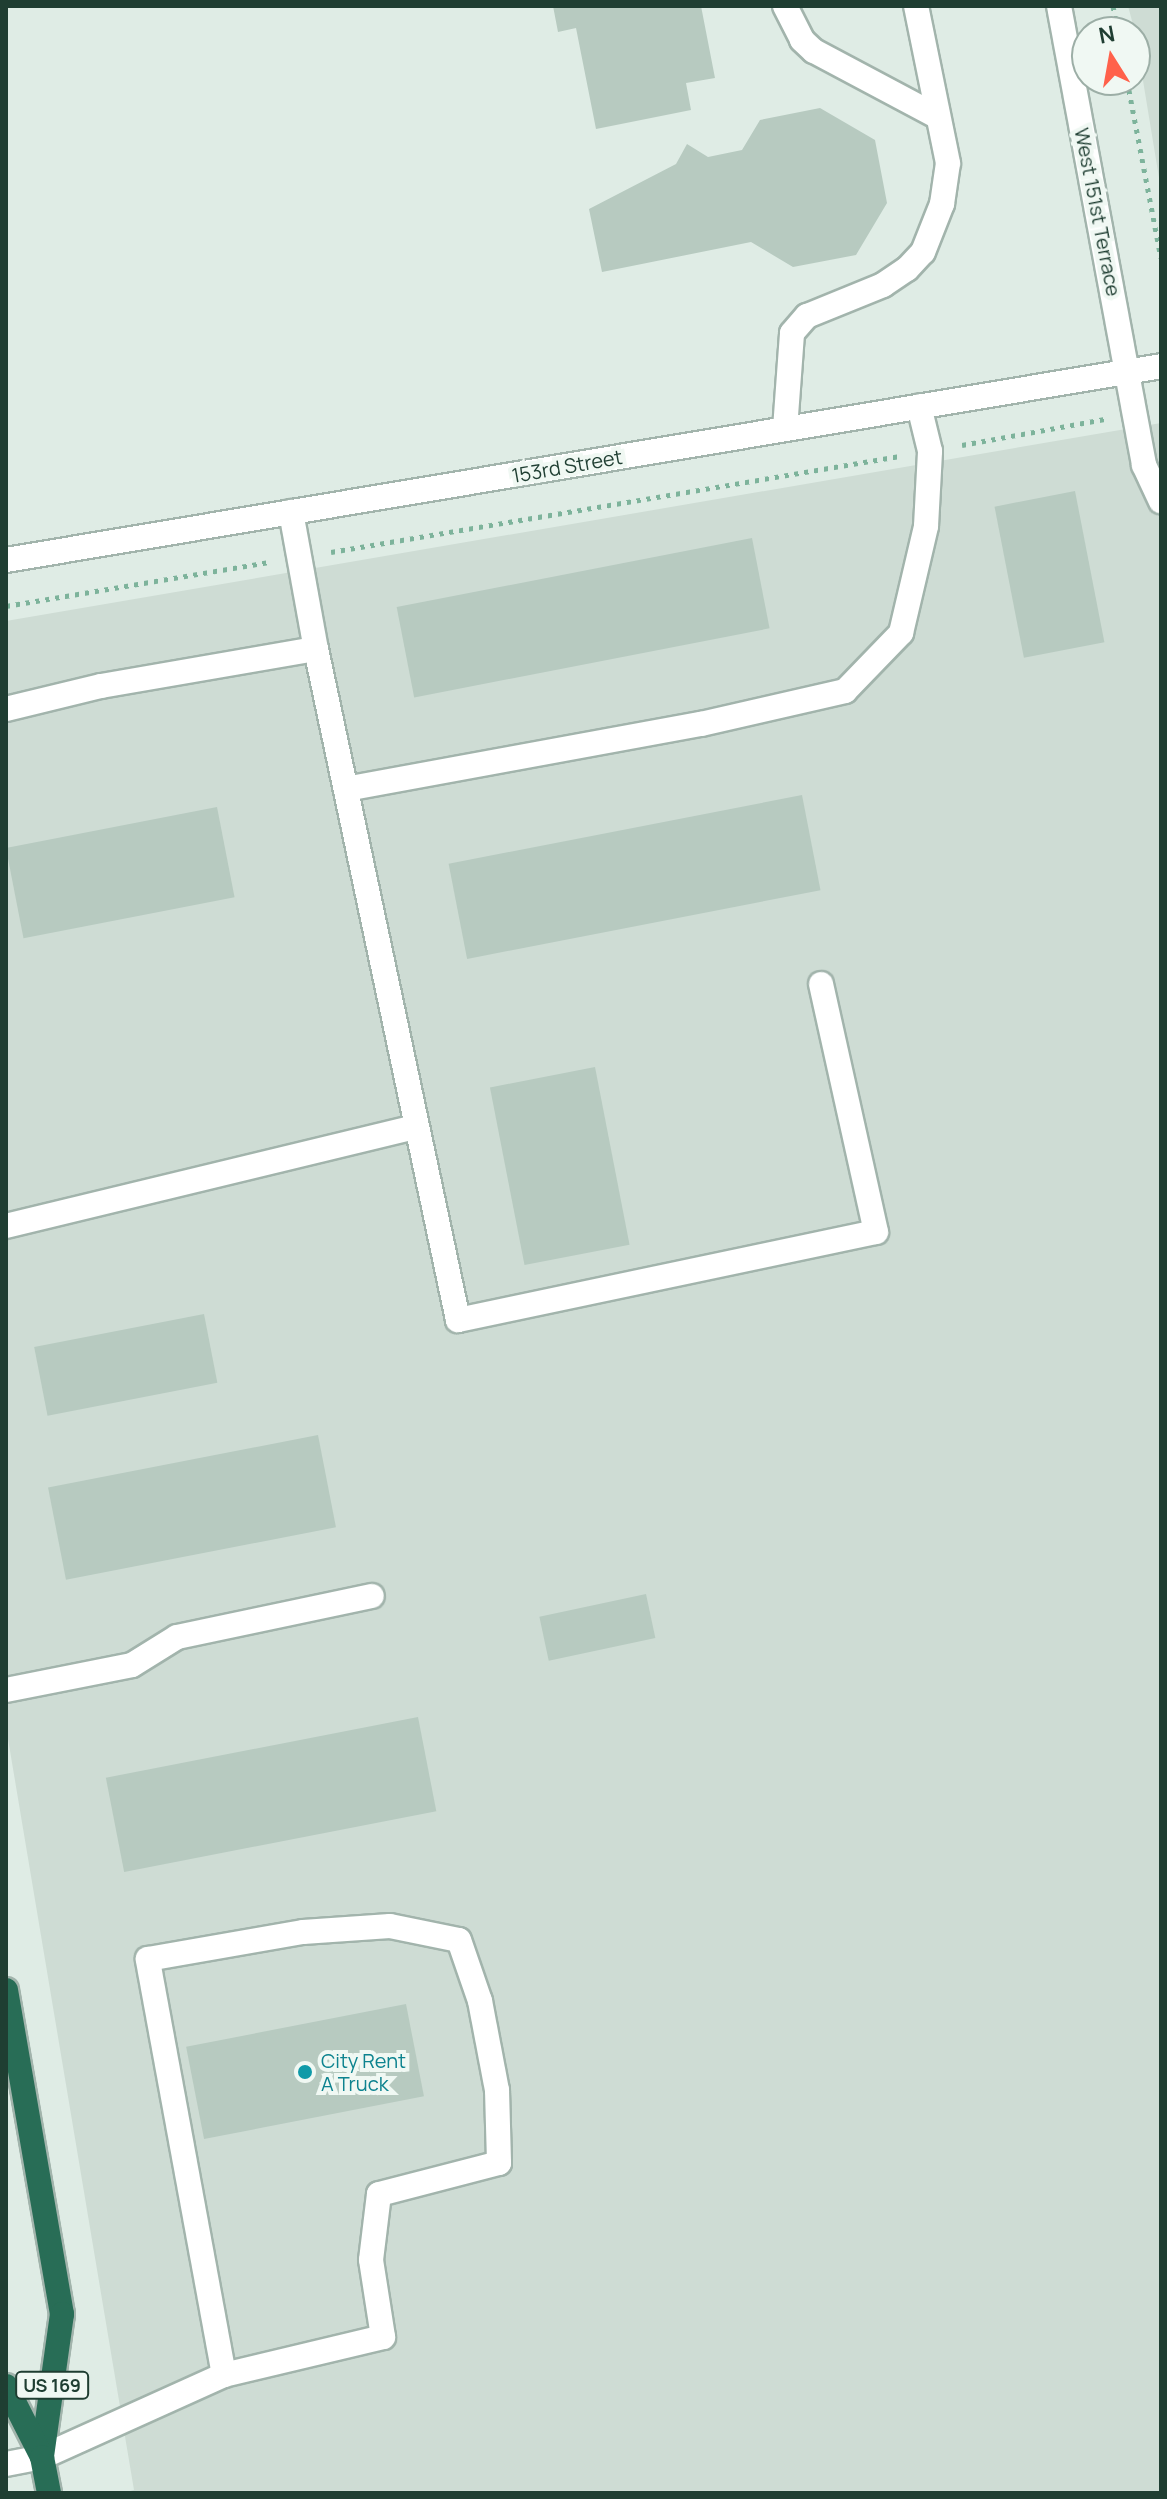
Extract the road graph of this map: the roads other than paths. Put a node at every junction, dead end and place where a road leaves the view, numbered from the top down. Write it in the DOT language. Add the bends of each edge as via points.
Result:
graph roads {
  1 [pos="785,6"];
  2 [pos="916,6"];
  3 [pos="1059,6"];
  4 [pos="938,117"];
  5 [pos="1161,366"];
  6 [pos="1127,371"];
  7 [pos="919,406"];
  8 [pos="785,429"];
  9 [pos="1161,501"];
  10 [pos="291,512"];
  11 [pos="6,560"];
  12 [pos="316,649"];
  13 [pos="6,709"];
  14 [pos="346,789"];
  15 [pos="821,984"];
  16 [pos="414,1127"];
  17 [pos="6,1226"];
  18 [pos="372,1596"];
  19 [pos="6,1690"];
  20 [pos="6,1990"];
  21 [pos="224,2375"];
  22 [pos="6,2386"];
  23 [pos="42,2457"];
  24 [pos="6,2464"];
  25 [pos="49,2493"];
  1 -- 4 [label="street" via="802,40 814,51"];
  2 -- 4 [label="street"];
  3 -- 6 [label="street, West 151st Terrace"];
  4 -- 8 [label="street" via="948,163 942,204 923,252 883,285 807,316 792,333"];
  5 -- 6 [label="street, 153rd Street"];
  6 -- 7 [label="street, 153rd Street"];
  6 -- 9 [label="street, West 151st Terrace" via="1144,465"];
  7 -- 8 [label="street, 153rd Street"];
  7 -- 14 [label="street" via="930,451 926,526 901,633 845,691 701,724"];
  8 -- 10 [label="street, 153rd Street"];
  10 -- 11 [label="street, 153rd Street"];
  10 -- 12 [label="street"];
  12 -- 13 [label="street" via="101,686"];
  12 -- 14 [label="street"];
  14 -- 16 [label="street"];
  15 -- 16 [label="street" via="876,1232 458,1320"];
  16 -- 17 [label="street"];
  18 -- 19 [label="street" via="177,1637 132,1665"];
  20 -- 23 [label="highway, US 169" via="62,2314"];
  21 -- 21 [label="street" via="148,1959 303,1932 390,1926 459,1940 480,2001 497,2090 499,2163 379,2194 371,2260 383,2337"];
  21 -- 23 [label="street"];
  22 -- 23 [label="highway, US 169"];
  23 -- 24 [label="street"];
  23 -- 25 [label="highway, US 169"];
}
